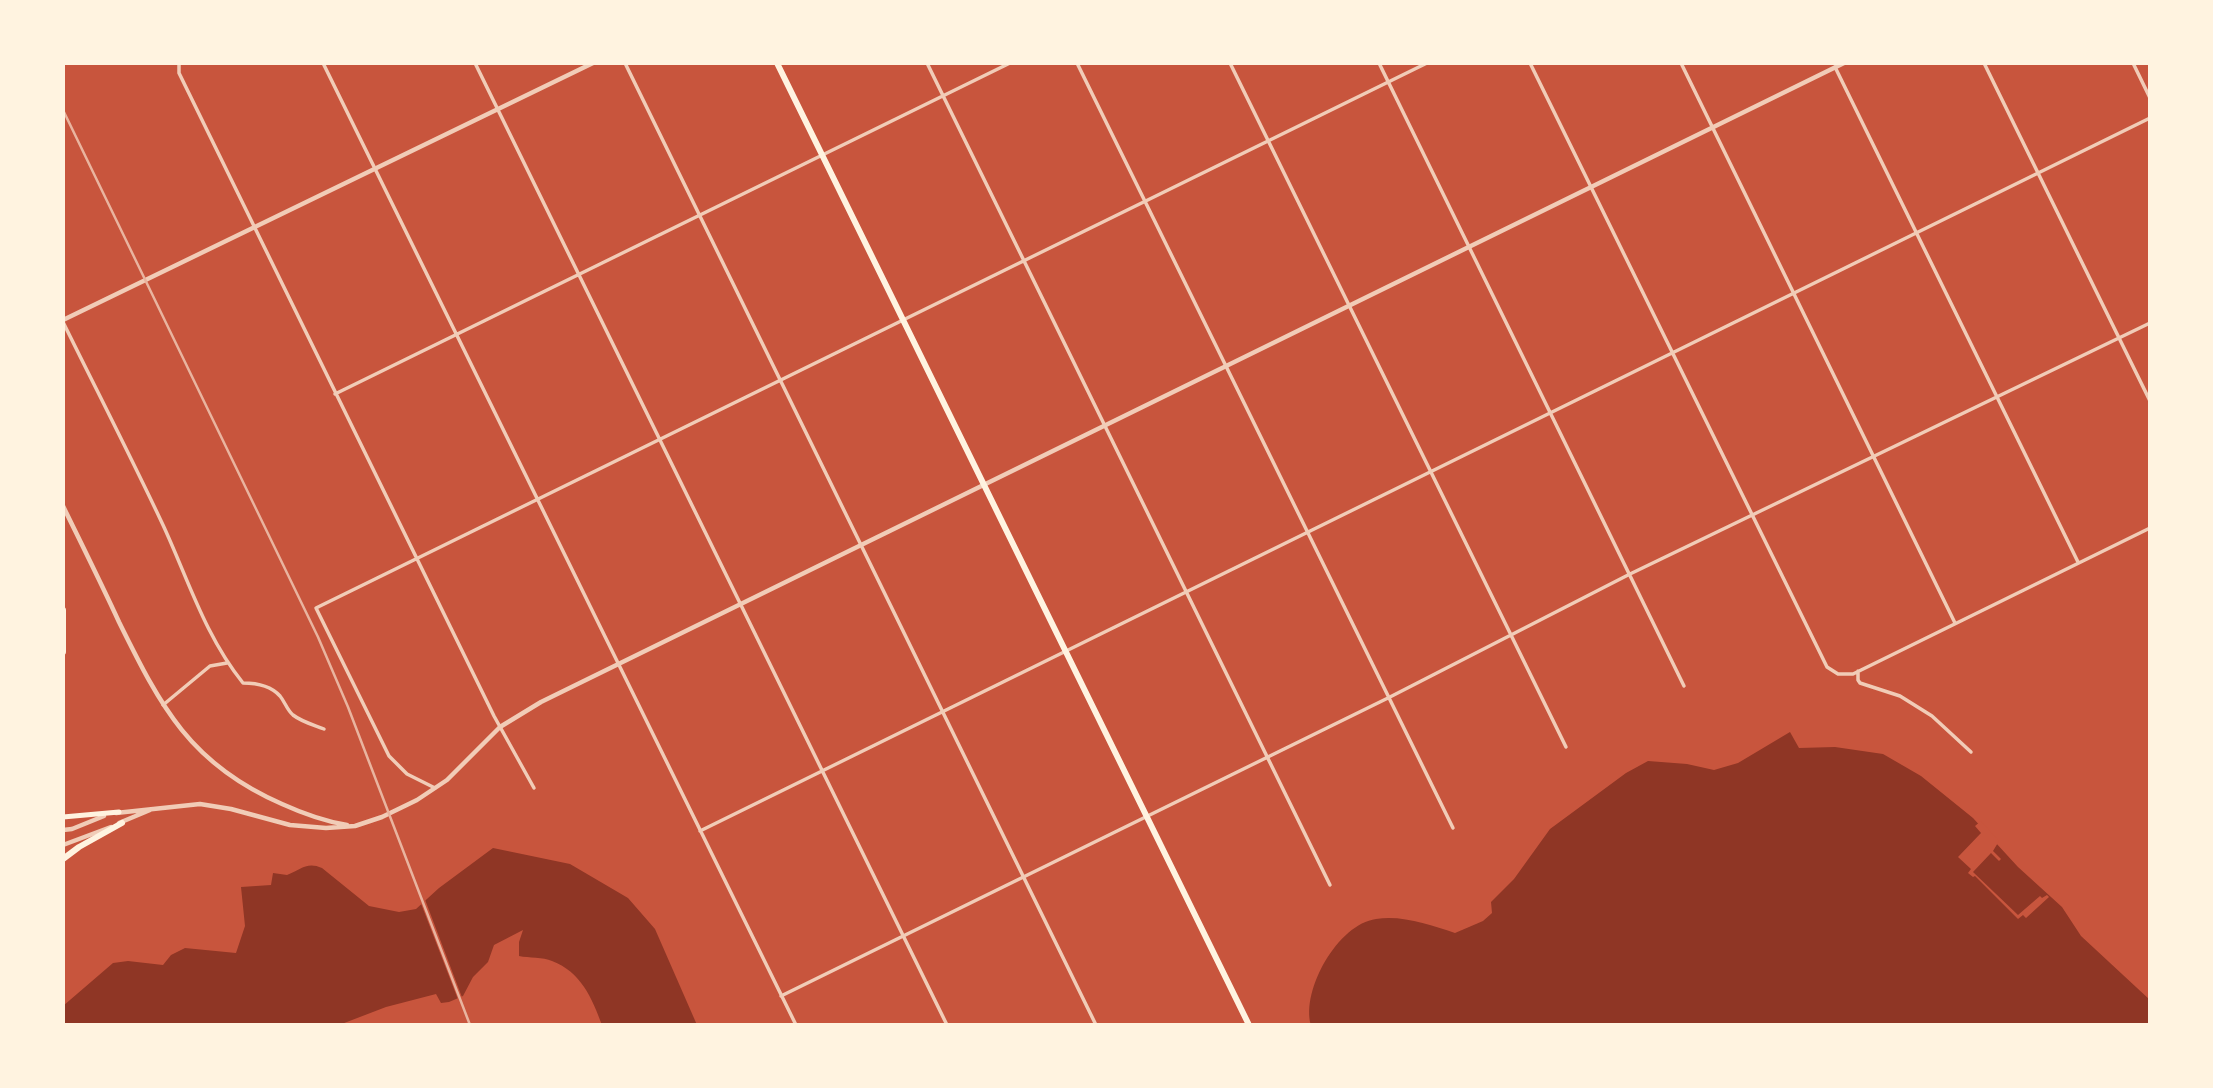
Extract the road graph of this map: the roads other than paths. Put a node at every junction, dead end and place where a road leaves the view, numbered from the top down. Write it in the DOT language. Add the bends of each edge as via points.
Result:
graph roads {
  1 [pos="179,63"];
  2 [pos="323,63"];
  3 [pos="475,63"];
  4 [pos="593,63"];
  5 [pos="625,63"];
  6 [pos="777,63"];
  7 [pos="927,63"];
  8 [pos="1010,63"];
  9 [pos="1077,63"];
  10 [pos="1230,63"];
  11 [pos="1379,63"];
  12 [pos="1427,63"];
  13 [pos="1530,63"];
  14 [pos="1681,63"];
  15 [pos="1844,63"];
  16 [pos="1984,63"];
  17 [pos="2133,63"];
  18 [pos="1834,65"];
  19 [pos="1389,82"];
  20 [pos="943,96"];
  21 [pos="2150,98"];
  22 [pos="498,110"];
  23 [pos="2150,118"];
  24 [pos="1713,128"];
  25 [pos="1268,141"];
  26 [pos="822,155"];
  27 [pos="376,170"];
  28 [pos="2038,173"];
  29 [pos="1591,187"];
  30 [pos="1145,201"];
  31 [pos="699,215"];
  32 [pos="254,227"];
  33 [pos="1916,232"];
  34 [pos="1469,247"];
  35 [pos="1024,261"];
  36 [pos="579,275"];
  37 [pos="1794,292"];
  38 [pos="1349,306"];
  39 [pos="903,320"];
  40 [pos="63,321"];
  41 [pos="2150,323"];
  42 [pos="457,334"];
  43 [pos="2119,338"];
  44 [pos="1672,352"];
  45 [pos="1226,366"];
  46 [pos="780,380"];
  47 [pos="335,394"];
  48 [pos="1998,398"];
  49 [pos="2150,401"];
  50 [pos="1550,412"];
  51 [pos="1105,426"];
  52 [pos="660,439"];
  53 [pos="1875,458"];
  54 [pos="1430,471"];
  55 [pos="984,485"];
  56 [pos="538,499"];
  57 [pos="63,506"];
  58 [pos="1752,515"];
  59 [pos="2150,528"];
  60 [pos="1307,531"];
  61 [pos="861,545"];
  62 [pos="417,559"];
  63 [pos="2078,563"];
  64 [pos="1630,574"];
  65 [pos="1186,591"];
  66 [pos="741,604"];
  67 [pos="63,610"];
  68 [pos="1955,623"];
  69 [pos="1511,636"];
  70 [pos="1065,651"];
  71 [pos="63,652"];
  72 [pos="227,663"];
  73 [pos="619,664"];
  74 [pos="1858,671"];
  75 [pos="1684,685"];
  76 [pos="1388,698"];
  77 [pos="163,705"];
  78 [pos="942,710"];
  79 [pos="500,727"];
  80 [pos="324,729"];
  81 [pos="1566,747"];
  82 [pos="1971,752"];
  83 [pos="1267,757"];
  84 [pos="822,770"];
  85 [pos="435,788"];
  86 [pos="534,789"];
  87 [pos="153,809"];
  88 [pos="119,812"];
  89 [pos="1146,815"];
  90 [pos="63,817"];
  91 [pos="122,822"];
  92 [pos="355,826"];
  93 [pos="1452,828"];
  94 [pos="63,830"];
  95 [pos="700,831"];
  96 [pos="63,845"];
  97 [pos="63,859"];
  98 [pos="1023,876"];
  99 [pos="1330,885"];
  100 [pos="903,935"];
  101 [pos="781,996"];
  102 [pos="796,1025"];
  103 [pos="947,1025"];
  104 [pos="1096,1025"];
  105 [pos="1249,1025"];
  1 -- 32 [label="street" via="178,73"];
  2 -- 27 [label="street"];
  3 -- 22 [label="street"];
  4 -- 22 [label="street"];
  5 -- 31 [label="street"];
  6 -- 26 [label="main road"];
  7 -- 20 [label="street"];
  8 -- 20 [label="street"];
  9 -- 30 [label="street"];
  10 -- 25 [label="street"];
  11 -- 19 [label="street"];
  12 -- 19 [label="street"];
  13 -- 29 [label="street"];
  14 -- 24 [label="street"];
  15 -- 18 [label="street"];
  16 -- 28 [label="street"];
  17 -- 21 [label="street"];
  18 -- 24 [label="street"];
  18 -- 33 [label="street"];
  19 -- 25 [label="street"];
  19 -- 34 [label="street"];
  20 -- 26 [label="street"];
  20 -- 35 [label="street"];
  22 -- 27 [label="street"];
  22 -- 36 [label="street"];
  23 -- 28 [label="street"];
  24 -- 29 [label="street"];
  24 -- 37 [label="street"];
  25 -- 30 [label="street"];
  25 -- 38 [label="street"];
  26 -- 31 [label="street"];
  26 -- 39 [label="main road"];
  27 -- 32 [label="street"];
  27 -- 42 [label="street"];
  28 -- 33 [label="street"];
  28 -- 43 [label="street"];
  29 -- 34 [label="street"];
  29 -- 44 [label="street"];
  30 -- 35 [label="street"];
  30 -- 45 [label="street"];
  31 -- 36 [label="street"];
  31 -- 46 [label="street"];
  32 -- 40 [label="street"];
  32 -- 47 [label="street"];
  33 -- 37 [label="street"];
  33 -- 48 [label="street"];
  34 -- 38 [label="street"];
  34 -- 50 [label="street"];
  35 -- 39 [label="street"];
  35 -- 51 [label="street"];
  36 -- 42 [label="street"];
  36 -- 52 [label="street"];
  37 -- 44 [label="street"];
  37 -- 53 [label="street"];
  38 -- 45 [label="street"];
  38 -- 54 [label="street"];
  39 -- 46 [label="street"];
  39 -- 55 [label="main road"];
  40 -- 72 [label="street"];
  41 -- 43 [label="street"];
  42 -- 47 [label="street"];
  42 -- 56 [label="street"];
  43 -- 48 [label="street"];
  43 -- 49 [label="street"];
  44 -- 50 [label="street"];
  44 -- 58 [label="street"];
  45 -- 51 [label="street"];
  45 -- 60 [label="street"];
  46 -- 52 [label="street"];
  46 -- 61 [label="street"];
  47 -- 62 [label="street"];
  48 -- 53 [label="street"];
  48 -- 63 [label="street"];
  50 -- 54 [label="street"];
  50 -- 64 [label="street"];
  51 -- 55 [label="street"];
  51 -- 65 [label="street"];
  52 -- 56 [label="street"];
  52 -- 66 [label="street"];
  53 -- 58 [label="street"];
  53 -- 68 [label="street"];
  54 -- 60 [label="street"];
  54 -- 69 [label="street"];
  55 -- 61 [label="street"];
  55 -- 70 [label="main road"];
  56 -- 62 [label="street"];
  56 -- 73 [label="street"];
  57 -- 77 [label="street"];
  58 -- 64 [label="street"];
  58 -- 74 [label="street" via="1827,667 1838,674"];
  59 -- 63 [label="street"];
  60 -- 65 [label="street"];
  60 -- 76 [label="street"];
  61 -- 66 [label="street"];
  61 -- 78 [label="street"];
  62 -- 79 [label="street"];
  62 -- 85 [label="street" via="316,608 389,756 407,774"];
  63 -- 68 [label="street"];
  64 -- 69 [label="street"];
  64 -- 75 [label="street"];
  65 -- 70 [label="street"];
  65 -- 83 [label="street"];
  66 -- 73 [label="street"];
  66 -- 84 [label="street"];
  67 -- 71 [label="main road"];
  68 -- 74 [label="street"];
  69 -- 76 [label="street"];
  69 -- 81 [label="street"];
  70 -- 78 [label="street"];
  70 -- 89 [label="main road"];
  72 -- 77 [label="street" via="209,666"];
  72 -- 80 [label="street" via="243,682 272,690 291,713"];
  73 -- 79 [label="street"];
  73 -- 95 [label="street"];
  74 -- 82 [label="street" via="1860,683 1900,696 1932,716"];
  76 -- 83 [label="street"];
  76 -- 93 [label="street"];
  77 -- 92 [label="street" via="196,748 239,782 306,815"];
  78 -- 84 [label="street"];
  78 -- 98 [label="street"];
  79 -- 85 [label="street"];
  79 -- 86 [label="street"];
  83 -- 89 [label="street"];
  83 -- 99 [label="street"];
  84 -- 95 [label="street"];
  84 -- 100 [label="street"];
  85 -- 92 [label="street"];
  87 -- 88 [label="street"];
  87 -- 91 [label="street"];
  87 -- 92 [label="street" via="200,804 290,825"];
  88 -- 90 [label="main road"];
  88 -- 94 [label="street"];
  89 -- 98 [label="street"];
  89 -- 105 [label="main road"];
  91 -- 96 [label="street"];
  91 -- 97 [label="main road"];
  95 -- 101 [label="street"];
  98 -- 100 [label="street"];
  98 -- 104 [label="street"];
  100 -- 101 [label="street"];
  100 -- 103 [label="street"];
  101 -- 102 [label="street"];
}
